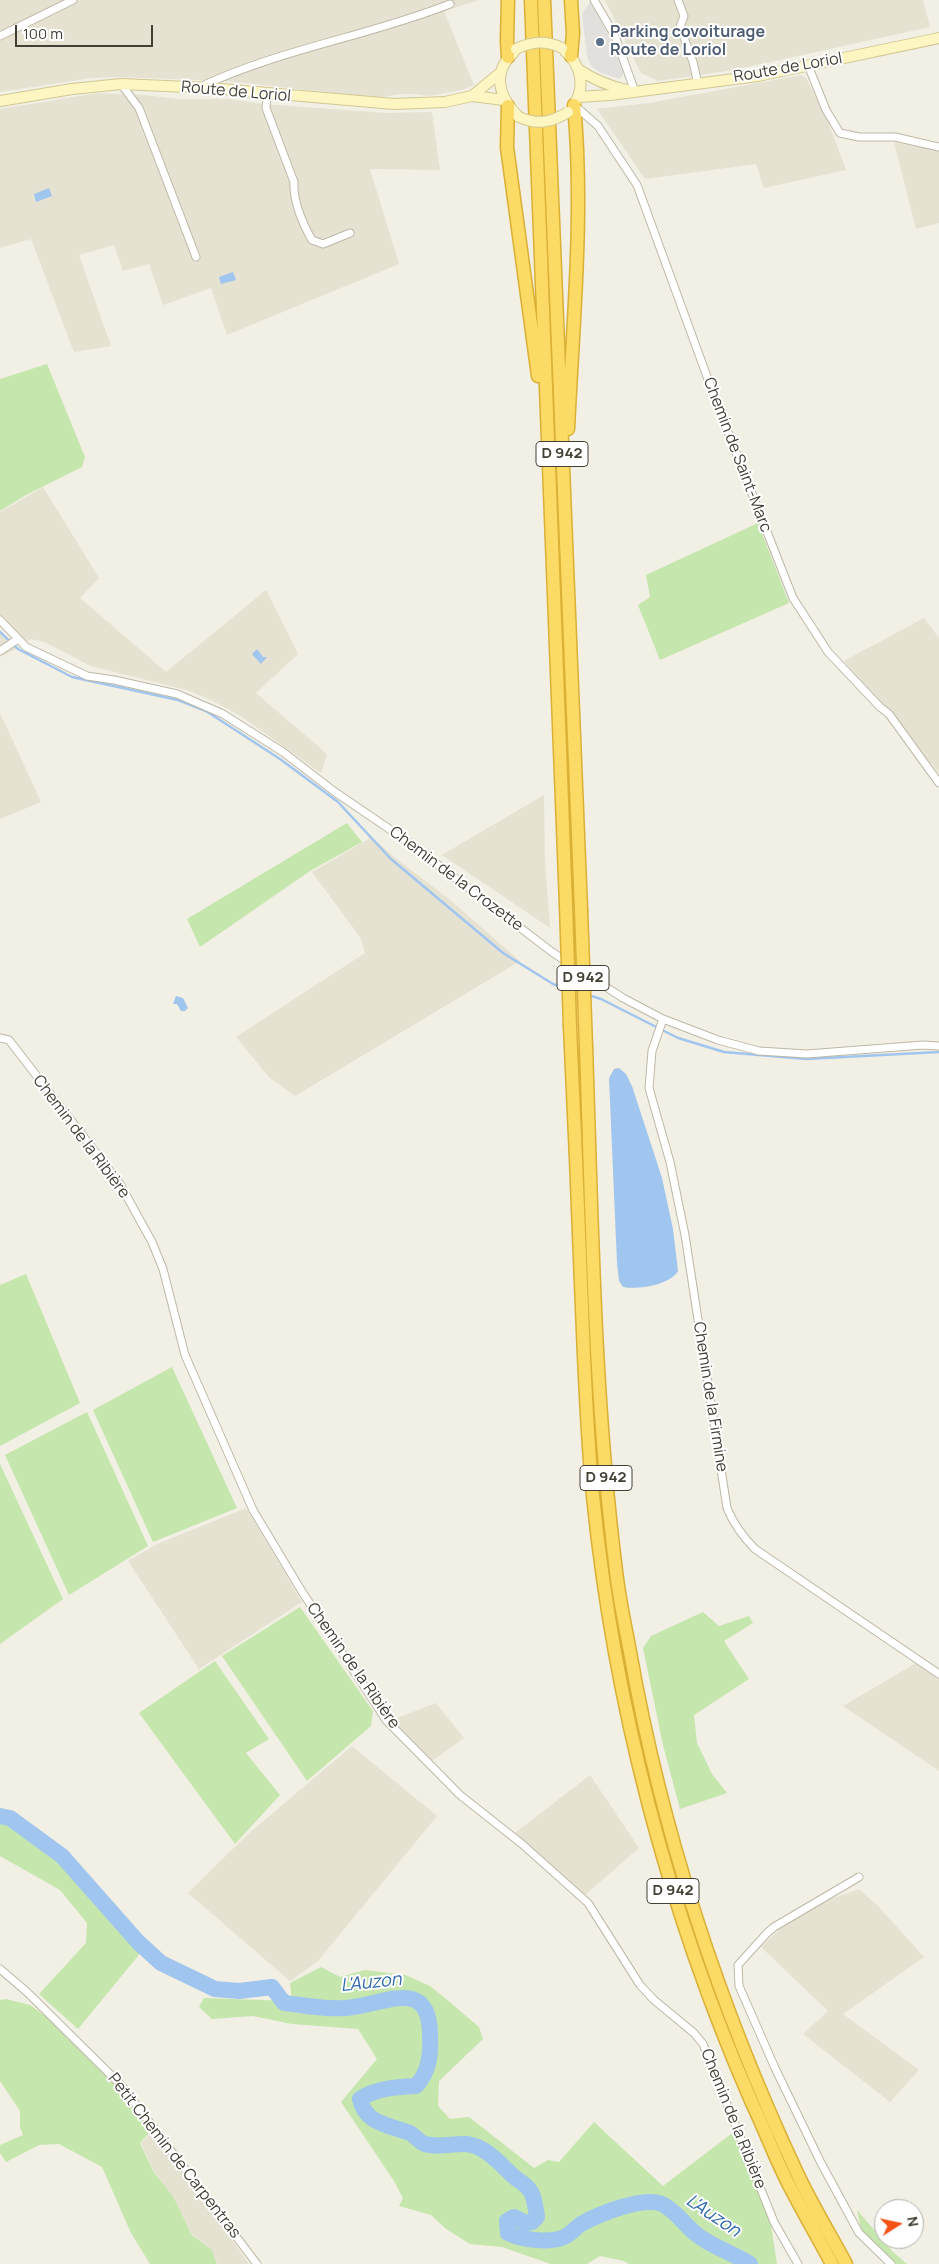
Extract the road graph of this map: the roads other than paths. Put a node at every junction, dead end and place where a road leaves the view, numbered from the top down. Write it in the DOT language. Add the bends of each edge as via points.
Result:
graph roads {
  1 [pos="73,0"];
  2 [pos="508,0"];
  3 [pos="531,0"];
  4 [pos="544,0"];
  5 [pos="571,0"];
  6 [pos="594,0"];
  7 [pos="678,0"];
  8 [pos="450,4"];
  9 [pos="0,36"];
  10 [pos="939,38"];
  11 [pos="567,52"];
  12 [pos="512,53"];
  13 [pos="808,65"];
  14 [pos="578,69"];
  15 [pos="501,72"];
  16 [pos="121,84"];
  17 [pos="698,84"];
  18 [pos="198,88"];
  19 [pos="635,92"];
  20 [pos="267,94"];
  21 [pos="472,96"];
  22 [pos="0,101"];
  23 [pos="506,103"];
  24 [pos="573,104"];
  25 [pos="939,147"];
  26 [pos="350,233"];
  27 [pos="196,257"];
  28 [pos="557,503"];
  29 [pos="0,620"];
  30 [pos="18,639"];
  31 [pos="0,651"];
  32 [pos="939,784"];
  33 [pos="663,1020"];
  34 [pos="0,1038"];
  35 [pos="939,1046"];
  36 [pos="939,1674"];
  37 [pos="859,1877"];
  38 [pos="0,1969"];
  39 [pos="257,2264"];
  40 [pos="798,2264"];
  41 [pos="832,2264"];
  42 [pos="846,2264"];
  43 [pos="891,2264"];
  1 -- 9 [label="street"];
  2 -- 12 [label="highway" via="507,41"];
  3 -- 28 [label="highway, D 942"];
  4 -- 28 [label="highway, D 942"];
  5 -- 11 [label="highway" via="573,33"];
  6 -- 19 [label="street" via="615,36"];
  7 -- 17 [label="street" via="684,16 680,27"];
  8 -- 18 [label="street" via="404,21 294,52"];
  10 -- 13 [label="street, Route de Loriol"];
  11 -- 12 [label="street, bridge" via="546,42 535,42"];
  11 -- 14 [label="street"];
  12 -- 15 [label="street, Route de Loriol"];
  13 -- 17 [label="street, Route de Loriol"];
  13 -- 25 [label="street" via="826,110 840,133 895,137"];
  14 -- 19 [label="street, Route de Loriol" via="610,86"];
  14 -- 24 [label="street" via="580,83"];
  15 -- 21 [label="street, Route de Loriol"];
  15 -- 23 [label="street, Route de Loriol" via="500,88"];
  16 -- 18 [label="street, Route de Loriol"];
  16 -- 22 [label="street, Route de Loriol"];
  16 -- 27 [label="street" via="139,108"];
  17 -- 19 [label="street, Route de Loriol"];
  18 -- 20 [label="street, Route de Loriol"];
  19 -- 24 [label="street, Route de Loriol"];
  20 -- 21 [label="street, Route de Loriol" via="403,104 445,102"];
  20 -- 26 [label="street" via="266,108 312,240 323,244"];
  21 -- 23 [label="street, Route de Loriol"];
  23 -- 24 [label="street, Route de Loriol, bridge" via="519,117 535,122 557,119"];
  23 -- 28 [label="highway, D 942" via="507,148"];
  24 -- 28 [label="highway, D 942" via="578,213"];
  24 -- 32 [label="street, Chemin de Saint-Marc" via="598,126 637,185 720,412 793,598 828,652 889,714"];
  28 -- 41 [label="highway, D 942, bridge" via="566,905 585,1374 593,1493 605,1584 646,1797 698,1968 788,2183"];
  28 -- 42 [label="highway, D 942, bridge" via="581,909 598,1374 616,1575 639,1703 660,1795 708,1956 743,2048 799,2176"];
  29 -- 30 [label="street, Chemin de la Crozette"];
  30 -- 31 [label="street"];
  30 -- 33 [label="street, Chemin de la Crozette" via="26,647 87,676 177,694 223,714 283,752 407,841 552,952"];
  33 -- 35 [label="street, Chemin de la Crozette" via="759,1051 806,1054"];
  33 -- 36 [label="street, Chemin de la Firmine" via="652,1051 649,1088 679,1200 727,1508 740,1535 754,1549"];
  34 -- 40 [label="street, Chemin de la Ribière" via="9,1040 120,1184 152,1242 163,1269 184,1355 253,1510 301,1590 386,1720 460,1795 522,1844 588,1903 640,1985 703,2044 774,2222"];
  37 -- 43 [label="street" via="774,1927 738,1965 737,1975 775,2068 821,2163 859,2233"];
  38 -- 39 [label="street, Petit Chemin de Carpentras" via="122,2086"];
}
